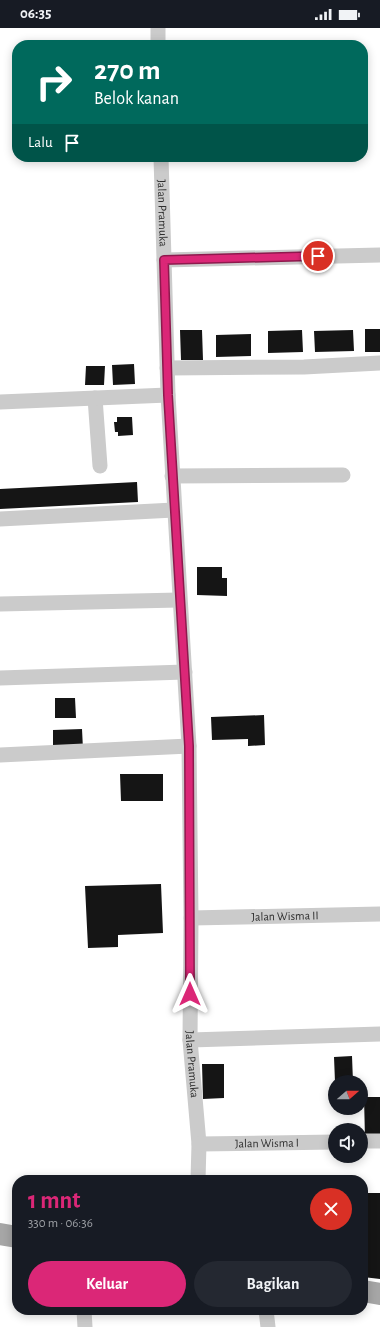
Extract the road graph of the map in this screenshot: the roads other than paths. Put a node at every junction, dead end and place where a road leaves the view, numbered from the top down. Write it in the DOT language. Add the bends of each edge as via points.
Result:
graph roads {
  1 [pos="158,28"];
  2 [pos="158,40"];
  3 [pos="161,162"];
  4 [pos="380,255"];
  5 [pos="164,260"];
  6 [pos="380,364"];
  7 [pos="167,368"];
  8 [pos="168,395"];
  9 [pos="96,398"];
  10 [pos="0,402"];
  11 [pos="100,466"];
  12 [pos="343,474"];
  13 [pos="172,476"];
  14 [pos="174,510"];
  15 [pos="0,519"];
  16 [pos="179,600"];
  17 [pos="0,604"];
  18 [pos="185,672"];
  19 [pos="0,678"];
  20 [pos="189,746"];
  21 [pos="0,755"];
  22 [pos="380,914"];
  23 [pos="191,918"];
  24 [pos="380,1034"];
  25 [pos="190,1040"];
  26 [pos="368,1141"];
  27 [pos="380,1141"];
  28 [pos="328,1142"];
  29 [pos="199,1144"];
  30 [pos="198,1175"];
  31 [pos="0,1234"];
  32 [pos="12,1236"];
  33 [pos="368,1293"];
  34 [pos="380,1294"];
  35 [pos="84,1315"];
  36 [pos="267,1315"];
  37 [pos="85,1327"];
  38 [pos="268,1327"];
  1 -- 2 [label="street"];
  3 -- 5 [label="street, Jalan Pramuka"];
  4 -- 5 [label="street"];
  5 -- 7 [label="street, Jalan Pramuka"];
  6 -- 7 [label="street"];
  7 -- 8 [label="street, Jalan Pramuka"];
  8 -- 9 [label="street"];
  8 -- 13 [label="street, Jalan Pramuka"];
  9 -- 10 [label="street"];
  9 -- 11 [label="street"];
  12 -- 13 [label="street"];
  13 -- 14 [label="street, Jalan Pramuka"];
  14 -- 15 [label="street"];
  14 -- 16 [label="street, Jalan Pramuka"];
  16 -- 17 [label="street"];
  16 -- 18 [label="street, Jalan Pramuka"];
  18 -- 19 [label="street"];
  18 -- 20 [label="street, Jalan Pramuka"];
  20 -- 21 [label="street"];
  20 -- 23 [label="street, Jalan Pramuka"];
  22 -- 23 [label="street, Jalan Wisma II"];
  23 -- 25 [label="street, Jalan Pramuka"];
  24 -- 25 [label="street"];
  25 -- 29 [label="street, Jalan Pramuka"];
  26 -- 27 [label="street"];
  28 -- 29 [label="street, Jalan Wisma I"];
  29 -- 30 [label="street, Jalan Pramuka"];
  31 -- 32 [label="main road"];
  33 -- 34 [label="main road"];
  35 -- 37 [label="street"];
  36 -- 38 [label="street"];
}
